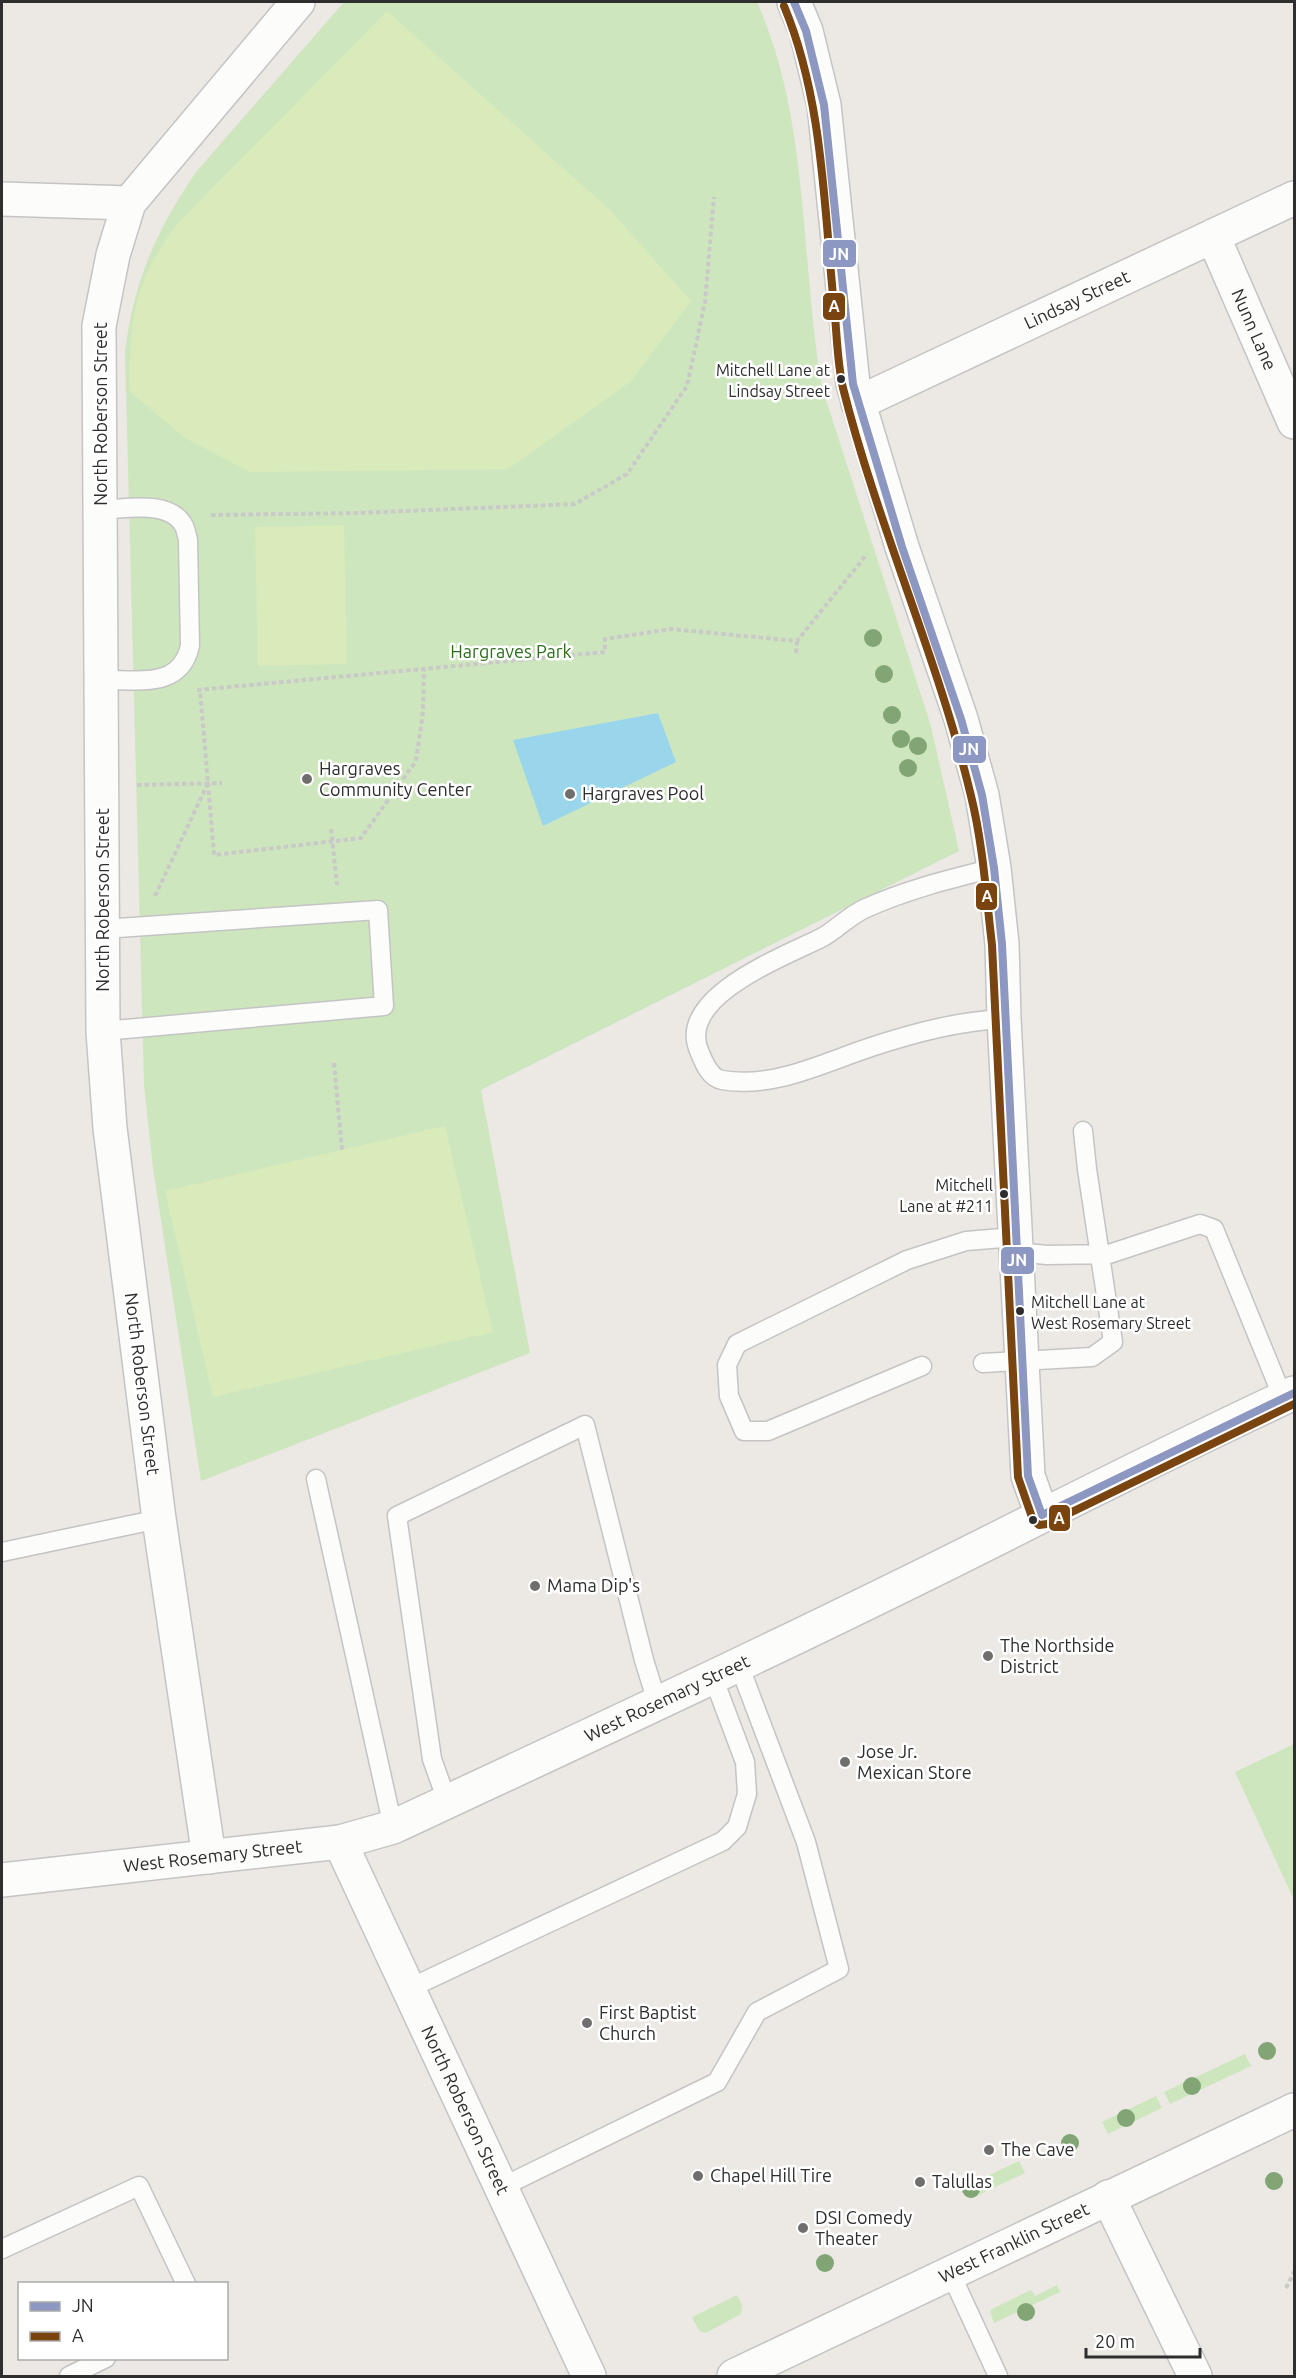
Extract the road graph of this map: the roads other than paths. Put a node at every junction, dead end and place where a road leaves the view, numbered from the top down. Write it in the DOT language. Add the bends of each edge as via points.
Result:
graph roads {
  1 [pos="298,2"];
  2 [pos="795,2"];
  3 [pos="1294,198"];
  4 [pos="2,199"];
  5 [pos="129,203"];
  6 [pos="1213,236"];
  7 [pos="858,403"];
  8 [pos="1294,422"];
  9 [pos="100,510"];
  10 [pos="101,681"];
  11 [pos="994,868"];
  12 [pos="103,929"];
  13 [pos="1004,1019"];
  14 [pos="103,1031"];
  15 [pos="1083,1131"];
  16 [pos="1016,1244"];
  17 [pos="1100,1254"];
  18 [pos="1022,1362"];
  19 [pos="983,1363"];
  20 [pos="922,1366"];
  21 [pos="1289,1396"];
  22 [pos="316,1479"];
  23 [pos="1042,1515"];
  24 [pos="159,1520"];
  25 [pos="2,1552"];
  26 [pos="726,1671"];
  27 [pos="657,1702"];
  28 [pos="447,1801"];
  29 [pos="393,1827"];
  30 [pos="340,1842"];
  31 [pos="209,1857"];
  32 [pos="2,1880"];
  33 [pos="410,1988"];
  34 [pos="1294,2110"];
  35 [pos="502,2187"];
  36 [pos="1108,2197"];
  37 [pos="2,2249"];
  38 [pos="950,2272"];
  39 [pos="186,2282"];
  40 [pos="102,2360"];
  41 [pos="69,2376"];
  42 [pos="589,2376"];
  43 [pos="734,2376"];
  44 [pos="998,2376"];
  45 [pos="1196,2376"];
  1 -- 5 [label="street, North Roberson Street"];
  2 -- 7 [label="street" via="824,105"];
  3 -- 6 [label="street, Lindsay Street"];
  4 -- 5 [label="street"];
  5 -- 9 [label="street, North Roberson Street" via="113,255 99,326"];
  6 -- 7 [label="street, Lindsay Street"];
  6 -- 8 [label="street, Nunn Lane"];
  7 -- 11 [label="street" via="961,719 982,795"];
  9 -- 10 [label="street, North Roberson Street"];
  9 -- 10 [label="lane" via="156,508 173,513 184,526 188,540 190,646 187,660 165,679"];
  10 -- 12 [label="street, North Roberson Street"];
  11 -- 13 [label="street"];
  11 -- 13 [label="lane" via="922,887 862,909 825,935 758,969 713,998 698,1020 696,1046 706,1067 718,1079 746,1083 780,1078 931,1029"];
  12 -- 14 [label="street, North Roberson Street"];
  12 -- 14 [label="lane" via="378,910 384,1006"];
  13 -- 16 [label="street"];
  14 -- 24 [label="street, North Roberson Street" via="110,1128"];
  15 -- 17 [label="lane"];
  16 -- 17 [label="lane" via="1047,1254"];
  16 -- 18 [label="street"];
  16 -- 20 [label="lane" via="966,1241 907,1260 737,1344 727,1365 729,1396 744,1431 768,1431"];
  17 -- 18 [label="lane" via="1113,1342 1092,1357"];
  17 -- 21 [label="lane" via="1200,1224 1214,1229"];
  18 -- 19 [label="lane"];
  18 -- 23 [label="street" via="1028,1476"];
  21 -- 23 [label="street, West Rosemary Street"];
  22 -- 29 [label="lane"];
  23 -- 26 [label="street, West Rosemary Street"];
  24 -- 25 [label="lane"];
  24 -- 31 [label="street, North Roberson Street"];
  26 -- 27 [label="street, West Rosemary Street"];
  26 -- 33 [label="lane" via="745,1762 747,1794 737,1827 723,1840"];
  26 -- 35 [label="lane" via="806,1842 839,1969 757,2012 717,2082"];
  27 -- 28 [label="street, West Rosemary Street"];
  27 -- 28 [label="lane" via="585,1425 397,1516 432,1759"];
  28 -- 29 [label="street, West Rosemary Street"];
  29 -- 30 [label="street, West Rosemary Street"];
  30 -- 31 [label="street, West Rosemary Street"];
  30 -- 33 [label="street, North Roberson Street"];
  31 -- 32 [label="street, West Rosemary Street"];
  33 -- 35 [label="street, North Roberson Street"];
  34 -- 36 [label="street, West Franklin Street"];
  35 -- 42 [label="street, North Roberson Street"];
  36 -- 38 [label="street, West Franklin Street"];
  36 -- 45 [label="street"];
  37 -- 39 [label="lane" via="139,2186"];
  38 -- 43 [label="street, West Franklin Street"];
  38 -- 44 [label="lane"];
  40 -- 41 [label="lane"];
}
